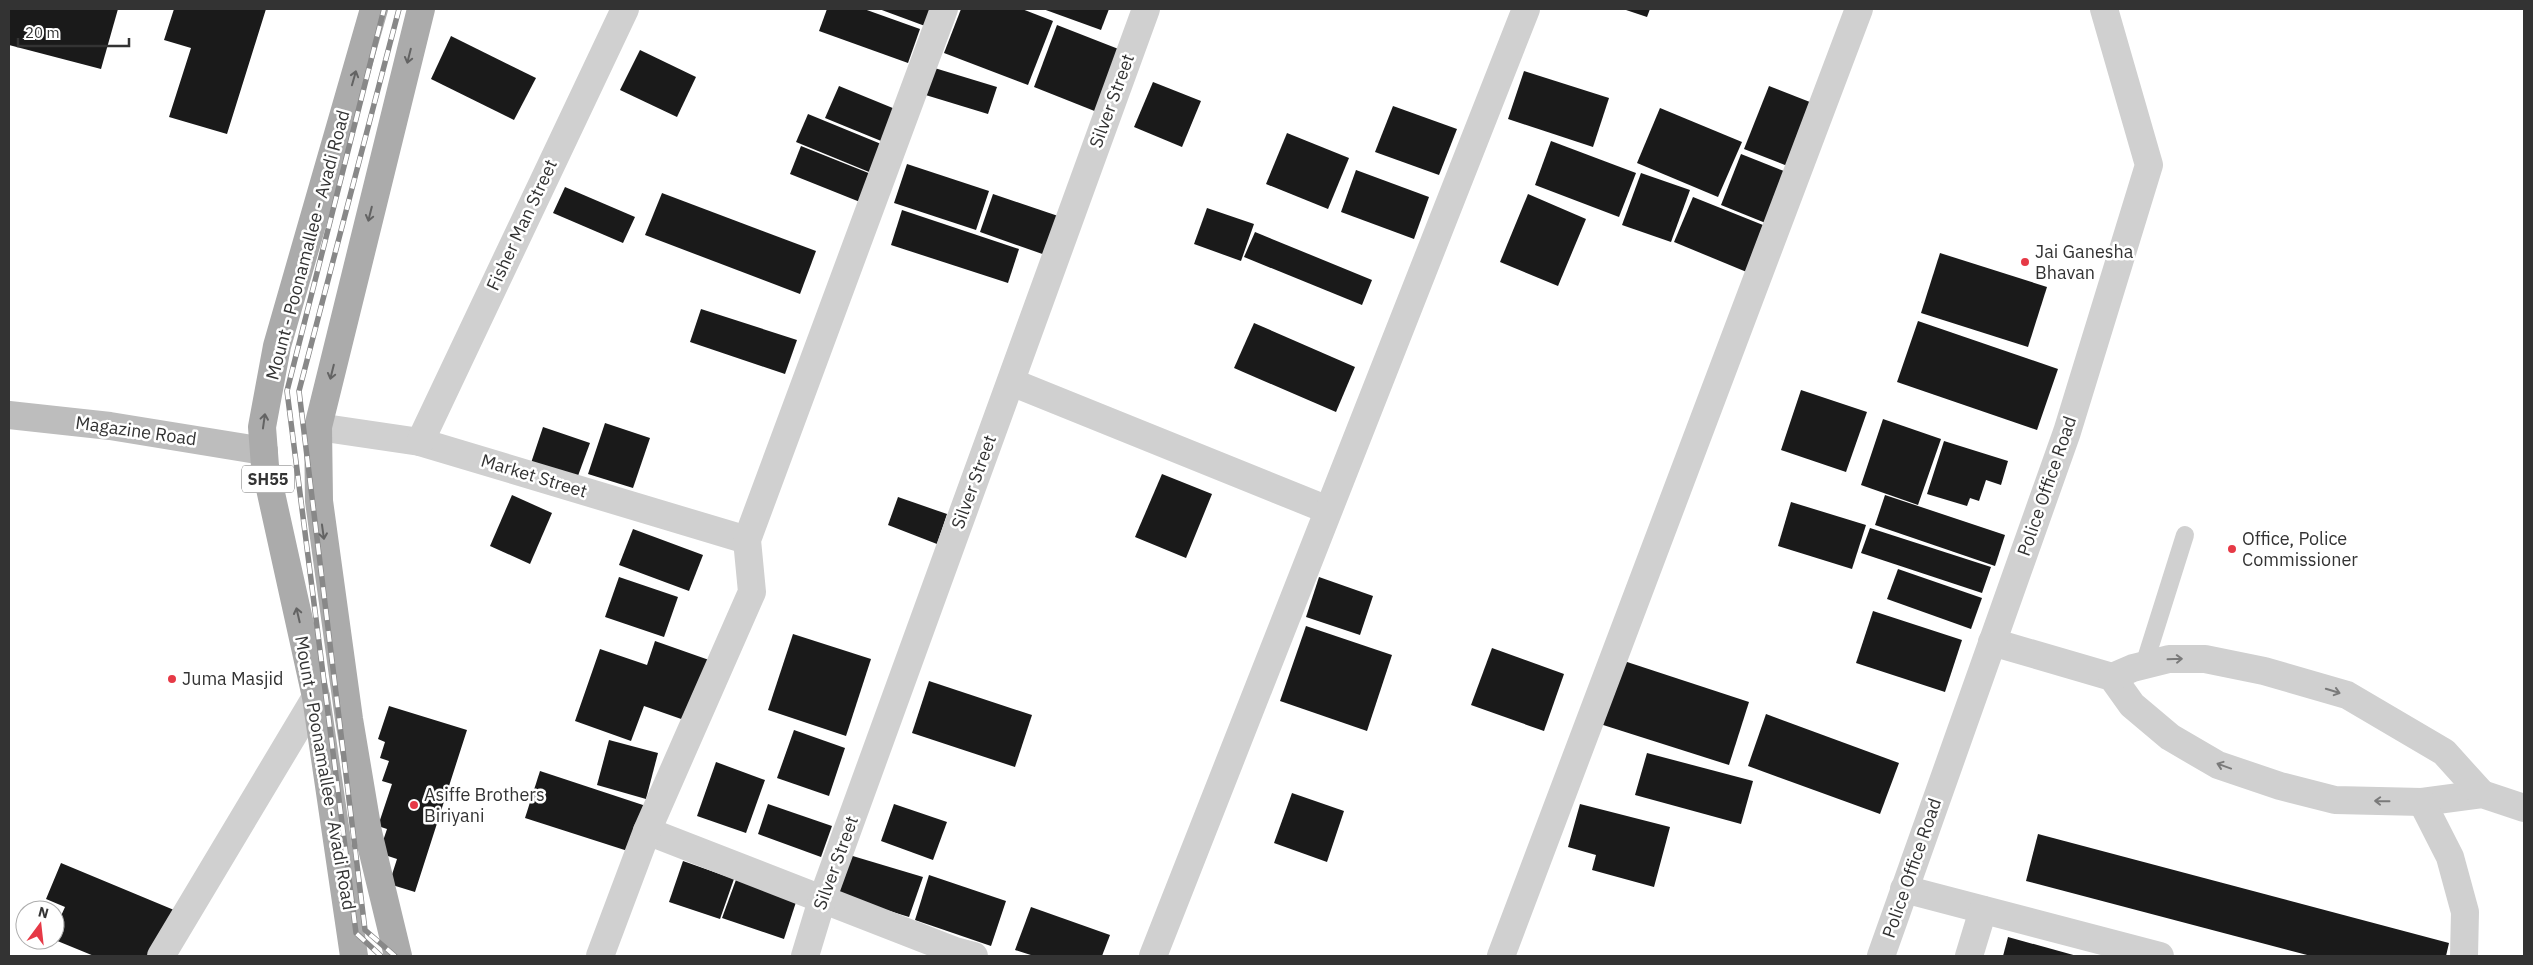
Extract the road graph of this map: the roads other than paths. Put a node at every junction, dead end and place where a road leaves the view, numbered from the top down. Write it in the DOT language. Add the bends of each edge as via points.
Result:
graph roads {
  1 [pos="374,9"];
  2 [pos="421,9"];
  3 [pos="625,9"];
  4 [pos="944,9"];
  5 [pos="1146,9"];
  6 [pos="1526,9"];
  7 [pos="1859,9"];
  8 [pos="2104,9"];
  9 [pos="1011,382"];
  10 [pos="9,415"];
  11 [pos="318,427"];
  12 [pos="420,442"];
  13 [pos="264,451"];
  14 [pos="1328,510"];
  15 [pos="2185,536"];
  16 [pos="747,540"];
  17 [pos="1992,642"];
  18 [pos="2144,665"];
  19 [pos="2112,677"];
  20 [pos="316,697"];
  21 [pos="2482,794"];
  22 [pos="2422,802"];
  23 [pos="2524,808"];
  24 [pos="648,831"];
  25 [pos="1904,889"];
  26 [pos="822,900"];
  27 [pos="1983,910"];
  28 [pos="161,956"];
  29 [pos="354,956"];
  30 [pos="398,956"];
  31 [pos="600,956"];
  32 [pos="805,956"];
  33 [pos="974,956"];
  34 [pos="1153,956"];
  35 [pos="1501,956"];
  36 [pos="1881,956"];
  37 [pos="1969,956"];
  38 [pos="2160,956"];
  39 [pos="2464,956"];
  13 -- 1 [label="main road, Mount - Poonamallee - Avadi Road / SH55, one-way" via="262,427 277,346"];
  2 -- 11 [label="main road, Mount - Poonamallee - Avadi Road / SH55, one-way"];
  3 -- 12 [label="street, Fisher Man Street"];
  4 -- 16 [label="street"];
  5 -- 9 [label="street, Silver Street"];
  6 -- 14 [label="street"];
  7 -- 35 [label="street"];
  8 -- 17 [label="street, Police Office Road" via="2148,165 2067,432"];
  9 -- 14 [label="street"];
  9 -- 26 [label="street, Silver Street"];
  10 -- 13 [label="street, Magazine Road" via="110,426"];
  11 -- 12 [label="street, Market Street"];
  11 -- 30 [label="main road, Mount - Poonamallee - Avadi Road / SH55, one-way" via="319,501 349,719 368,832"];
  12 -- 16 [label="street, Market Street"];
  20 -- 13 [label="main road, Mount - Poonamallee - Avadi Road / SH55, one-way"];
  14 -- 34 [label="street"];
  15 -- 18 [label="lane"];
  16 -- 24 [label="street" via="752,592"];
  17 -- 19 [label="street"];
  17 -- 25 [label="street, Police Office Road"];
  18 -- 19 [label="street"];
  18 -- 21 [label="street, one-way" via="2169,659 2205,659 2264,671 2347,695 2444,752"];
  22 -- 19 [label="street, one-way" via="2335,800 2280,786 2218,764 2170,737 2132,705"];
  20 -- 28 [label="street"];
  20 -- 29 [label="main road, Mount - Poonamallee - Avadi Road / SH55"];
  21 -- 22 [label="street"];
  21 -- 23 [label="street"];
  22 -- 39 [label="street" via="2450,857 2465,912"];
  24 -- 26 [label="street"];
  24 -- 31 [label="street"];
  25 -- 27 [label="street"];
  25 -- 36 [label="street, Police Office Road"];
  26 -- 32 [label="street, Silver Street"];
  26 -- 33 [label="street"];
  27 -- 37 [label="street"];
  27 -- 38 [label="street"];
}
